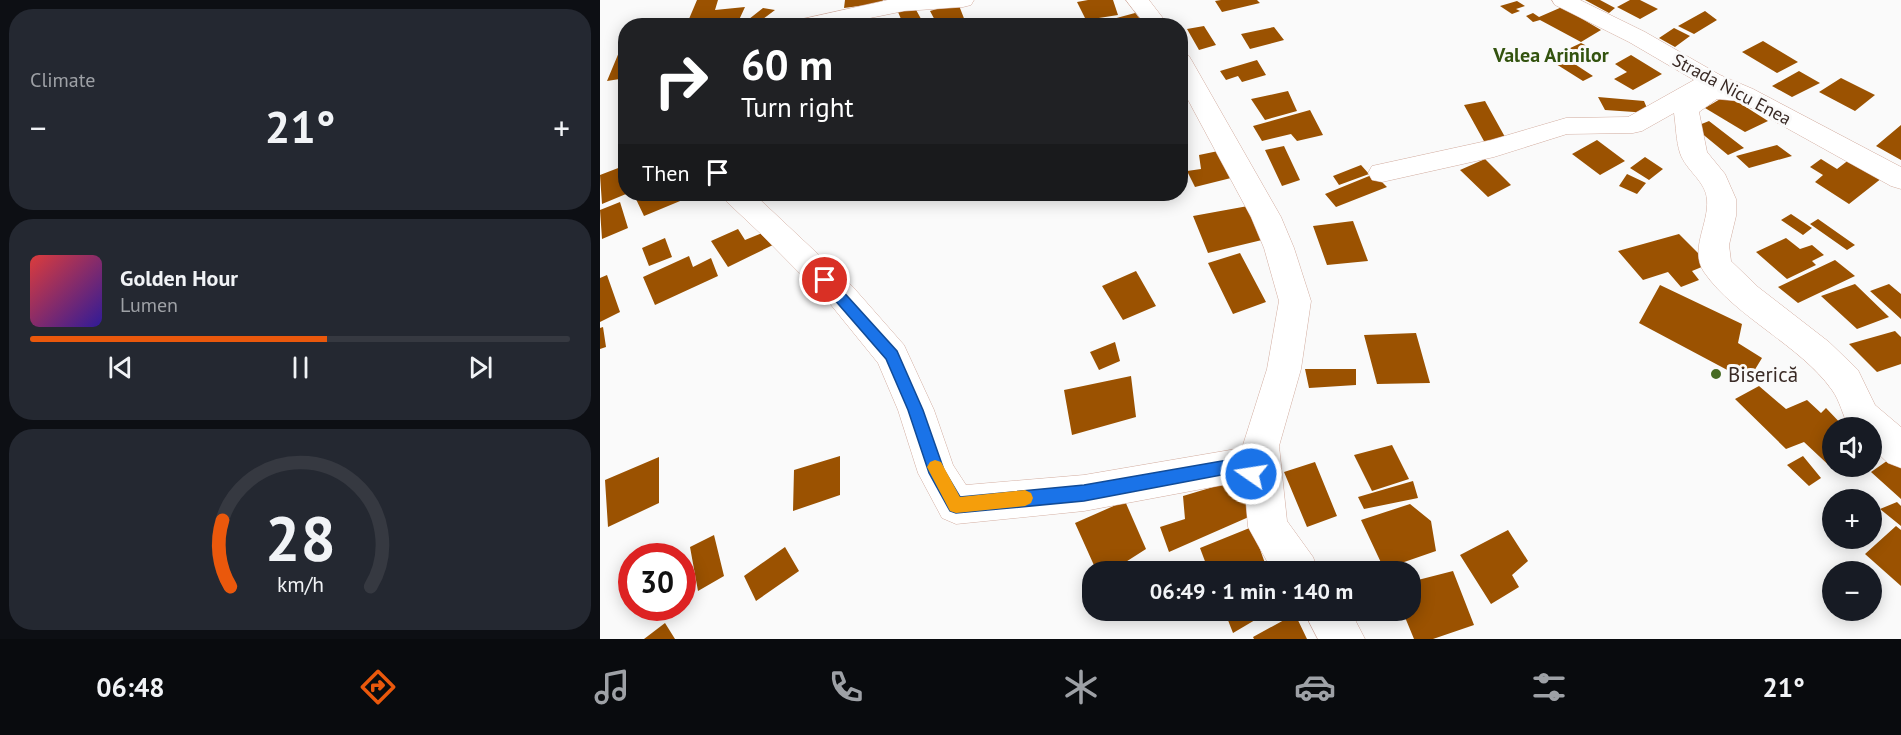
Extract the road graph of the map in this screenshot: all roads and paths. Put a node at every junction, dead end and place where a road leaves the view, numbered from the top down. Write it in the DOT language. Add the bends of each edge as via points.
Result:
graph roads {
  1 [pos="963,0"];
  2 [pos="1137,0"];
  3 [pos="1563,0"];
  4 [pos="809,18"];
  5 [pos="1152,18"];
  6 [pos="1188,76"];
  7 [pos="1711,80"];
  8 [pos="1744,94"];
  9 [pos="1382,173"];
  10 [pos="1901,179"];
  11 [pos="743,201"];
  12 [pos="1901,451"];
  13 [pos="1263,482"];
  14 [pos="1291,561"];
  15 [pos="1331,621"];
  16 [pos="1343,639"];
  1 -- 4 [label="street"];
  2 -- 5 [label="street"];
  3 -- 7 [label="street, Strada Nicu Enea"];
  6 -- 13 [label="street" via="1266,217 1295,301 1284,369 1260,446"];
  7 -- 8 [label="street, Strada Nicu Enea"];
  7 -- 9 [label="street" via="1633,125 1566,126 1494,148"];
  8 -- 10 [label="street, Strada Nicu Enea"];
  8 -- 12 [label="street" via="1713,91 1686,110 1694,154 1715,181 1722,199 1714,245 1716,265 1846,381 1862,416"];
  11 -- 13 [label="street" via="842,296 892,355 937,473 956,505 1084,493 1239,465"];
  13 -- 14 [label="street" via="1268,527"];
  15 -- 16 [label="street"];
}
